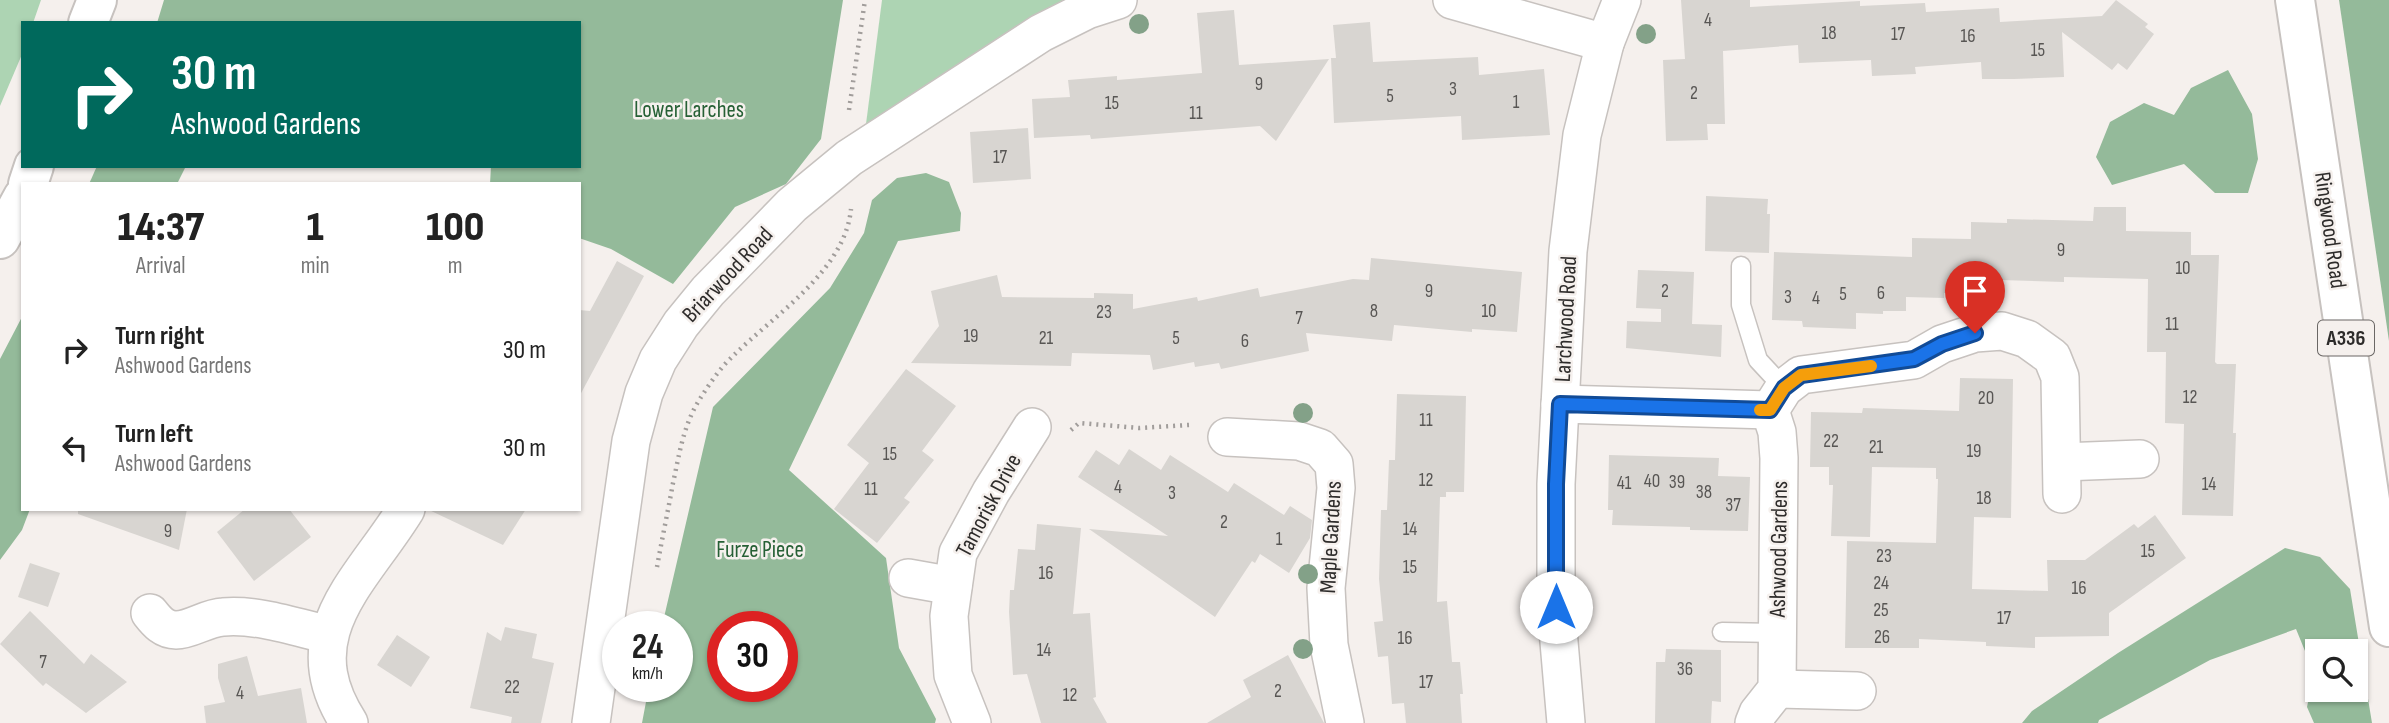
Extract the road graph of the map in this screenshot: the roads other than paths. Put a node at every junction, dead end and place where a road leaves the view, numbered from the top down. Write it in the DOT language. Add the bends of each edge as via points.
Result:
graph roads {
  1 [pos="97,0"];
  2 [pos="1118,0"];
  3 [pos="1452,0"];
  4 [pos="1622,0"];
  5 [pos="2295,0"];
  6 [pos="89,21"];
  7 [pos="1605,43"];
  8 [pos="21,201"];
  9 [pos="0,239"];
  10 [pos="1741,266"];
  11 [pos="1777,399"];
  12 [pos="1560,404"];
  13 [pos="1031,427"];
  14 [pos="1227,437"];
  15 [pos="2140,459"];
  16 [pos="405,511"];
  17 [pos="908,578"];
  18 [pos="953,586"];
  19 [pos="150,613"];
  20 [pos="2389,627"];
  21 [pos="1722,632"];
  22 [pos="1777,633"];
  23 [pos="329,635"];
  24 [pos="1777,689"];
  25 [pos="1857,691"];
  26 [pos="349,723"];
  27 [pos="592,723"];
  28 [pos="972,723"];
  29 [pos="1345,723"];
  30 [pos="1566,723"];
  31 [pos="1754,723"];
  1 -- 6 [label="main road"];
  2 -- 27 [label="street, Briarwood Road" via="1041,33 849,158 792,205 681,324 658,360 631,441"];
  3 -- 7 [label="street"];
  4 -- 7 [label="street, Larchwood Road"];
  5 -- 20 [label="main road, Ringwood Road / A336"];
  7 -- 12 [label="street, Larchwood Road" via="1582,135 1568,251"];
  8 -- 9 [label="main road"];
  10 -- 11 [label="lane" via="1741,305 1758,360"];
  11 -- 12 [label="street"];
  11 -- 15 [label="street" via="1801,375 1914,359 1975,333 2002,331 2026,339 2052,357 2060,377 2062,478"];
  11 -- 22 [label="street, Ashwood Gardens"];
  12 -- 30 [label="street, Larchwood Road" via="1556,607"];
  13 -- 18 [label="street, Tamorisk Drive" via="958,553"];
  14 -- 29 [label="street, Maple Gardens" via="1299,441 1320,448 1334,464 1336,488 1326,588 1329,645"];
  16 -- 23 [label="street" via="341,604"];
  17 -- 18 [label="street, Tamorisk Drive"];
  18 -- 28 [label="street, Tamorisk Drive" via="949,616 953,675"];
  19 -- 23 [label="street" via="161,626 175,631 204,620 236,616"];
  21 -- 22 [label="lane"];
  22 -- 24 [label="street, Ashwood Gardens"];
  23 -- 26 [label="street" via="329,681"];
  24 -- 25 [label="street"];
  24 -- 31 [label="street"];
}
